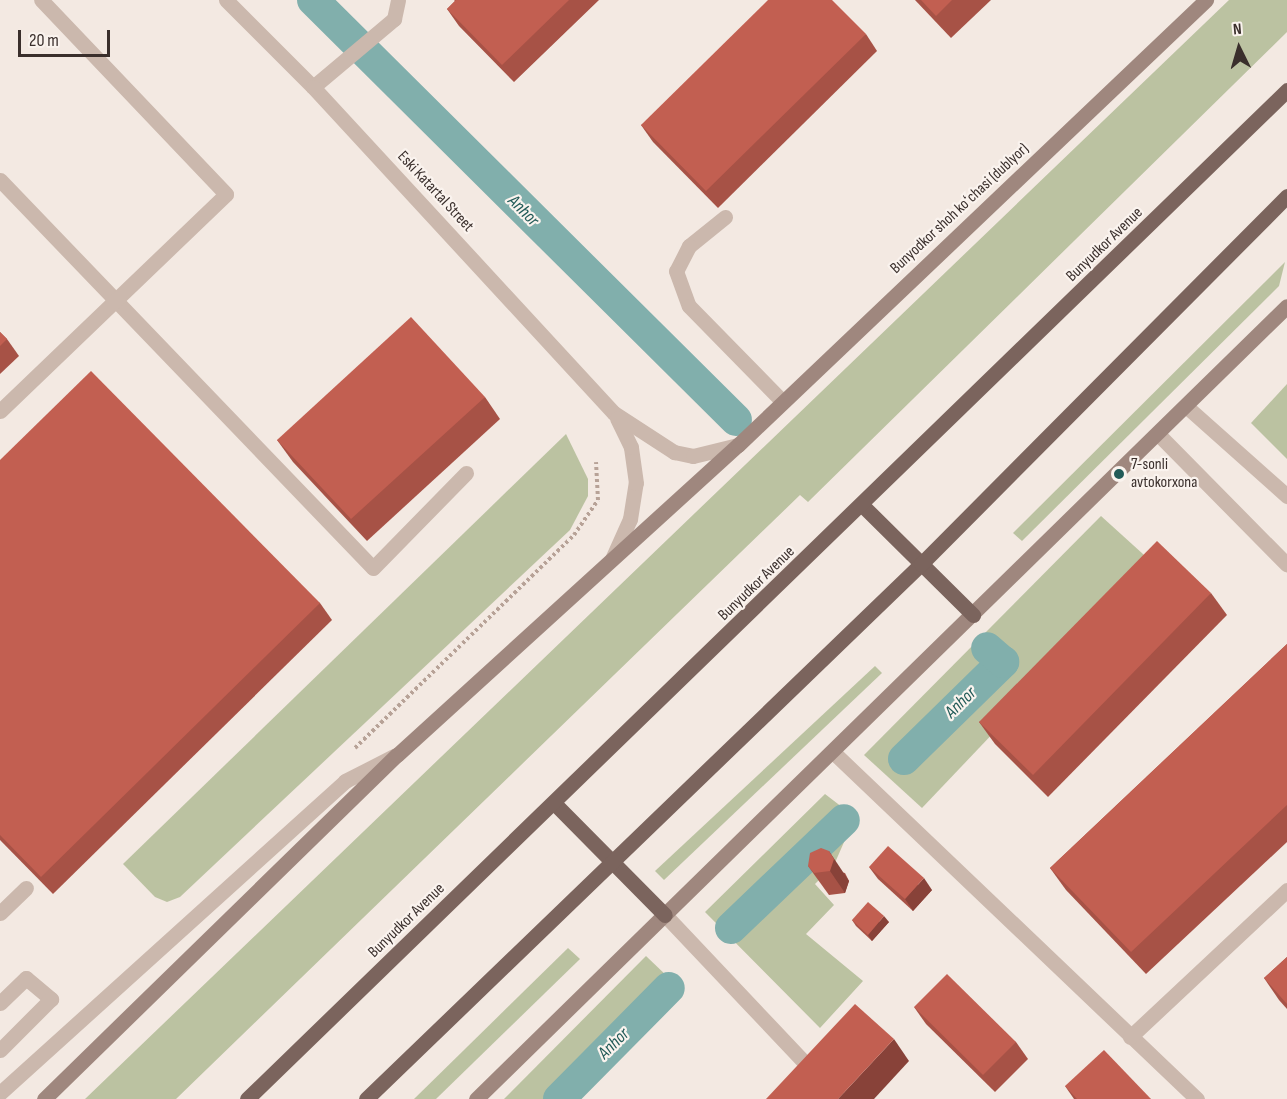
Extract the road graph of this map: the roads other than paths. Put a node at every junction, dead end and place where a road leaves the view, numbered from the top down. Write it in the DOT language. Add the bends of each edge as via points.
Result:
graph roads {
  1 [pos="41,0"];
  2 [pos="226,0"];
  3 [pos="398,0"];
  4 [pos="1206,0"];
  5 [pos="313,87"];
  6 [pos="1287,90"];
  7 [pos="0,180"];
  8 [pos="1287,196"];
  9 [pos="725,218"];
  10 [pos="113,303"];
  11 [pos="1287,306"];
  12 [pos="783,402"];
  13 [pos="1187,407"];
  14 [pos="0,411"];
  15 [pos="614,413"];
  16 [pos="1159,435"];
  17 [pos="738,445"];
  18 [pos="466,473"];
  19 [pos="1287,496"];
  20 [pos="864,506"];
  21 [pos="612,559"];
  22 [pos="921,564"];
  23 [pos="1287,565"];
  24 [pos="973,615"];
  25 [pos="833,752"];
  26 [pos="397,755"];
  27 [pos="555,804"];
  28 [pos="613,862"];
  29 [pos="26,888"];
  30 [pos="1287,890"];
  31 [pos="0,913"];
  32 [pos="665,915"];
  33 [pos="0,1003"];
  34 [pos="1130,1037"];
  35 [pos="0,1050"];
  36 [pos="0,1093"];
  37 [pos="44,1099"];
  38 [pos="247,1099"];
  39 [pos="366,1099"];
  40 [pos="476,1099"];
  41 [pos="839,1099"];
  42 [pos="1197,1099"];
  1 -- 10 [label="street" via="226,194"];
  2 -- 5 [label="street, Eski Katartal Street"];
  3 -- 5 [label="street" via="394,19"];
  4 -- 12 [label="street, Bunyodkor shoh koʻchasi (dublyor)"];
  5 -- 15 [label="street, Eski Katartal Street"];
  6 -- 20 [label="main road, Bunyudkor Avenue"];
  7 -- 10 [label="street"];
  8 -- 22 [label="main road"];
  9 -- 12 [label="street" via="688,246 676,272 689,306"];
  10 -- 14 [label="street"];
  10 -- 18 [label="street" via="373,568"];
  11 -- 13 [label="street"];
  12 -- 17 [label="street, Bunyodkor shoh koʻchasi (dublyor)"];
  13 -- 16 [label="street"];
  13 -- 19 [label="street"];
  15 -- 17 [label="street" via="674,452 693,456"];
  15 -- 21 [label="street" via="631,447 636,483 630,519"];
  16 -- 23 [label="street"];
  16 -- 24 [label="street"];
  17 -- 21 [label="street"];
  20 -- 22 [label="main road"];
  20 -- 27 [label="main road, Bunyudkor Avenue"];
  21 -- 26 [label="street"];
  22 -- 24 [label="main road"];
  22 -- 28 [label="main road"];
  24 -- 25 [label="street"];
  25 -- 32 [label="street"];
  25 -- 34 [label="street"];
  26 -- 36 [label="street" via="345,781"];
  26 -- 37 [label="street"];
  27 -- 28 [label="main road"];
  27 -- 38 [label="main road, Bunyudkor Avenue"];
  28 -- 32 [label="main road"];
  28 -- 39 [label="main road"];
  29 -- 31 [label="street"];
  30 -- 34 [label="street"];
  32 -- 40 [label="street"];
  32 -- 41 [label="street"];
  33 -- 35 [label="street" via="26,978 51,999"];
  34 -- 42 [label="street"];
}
